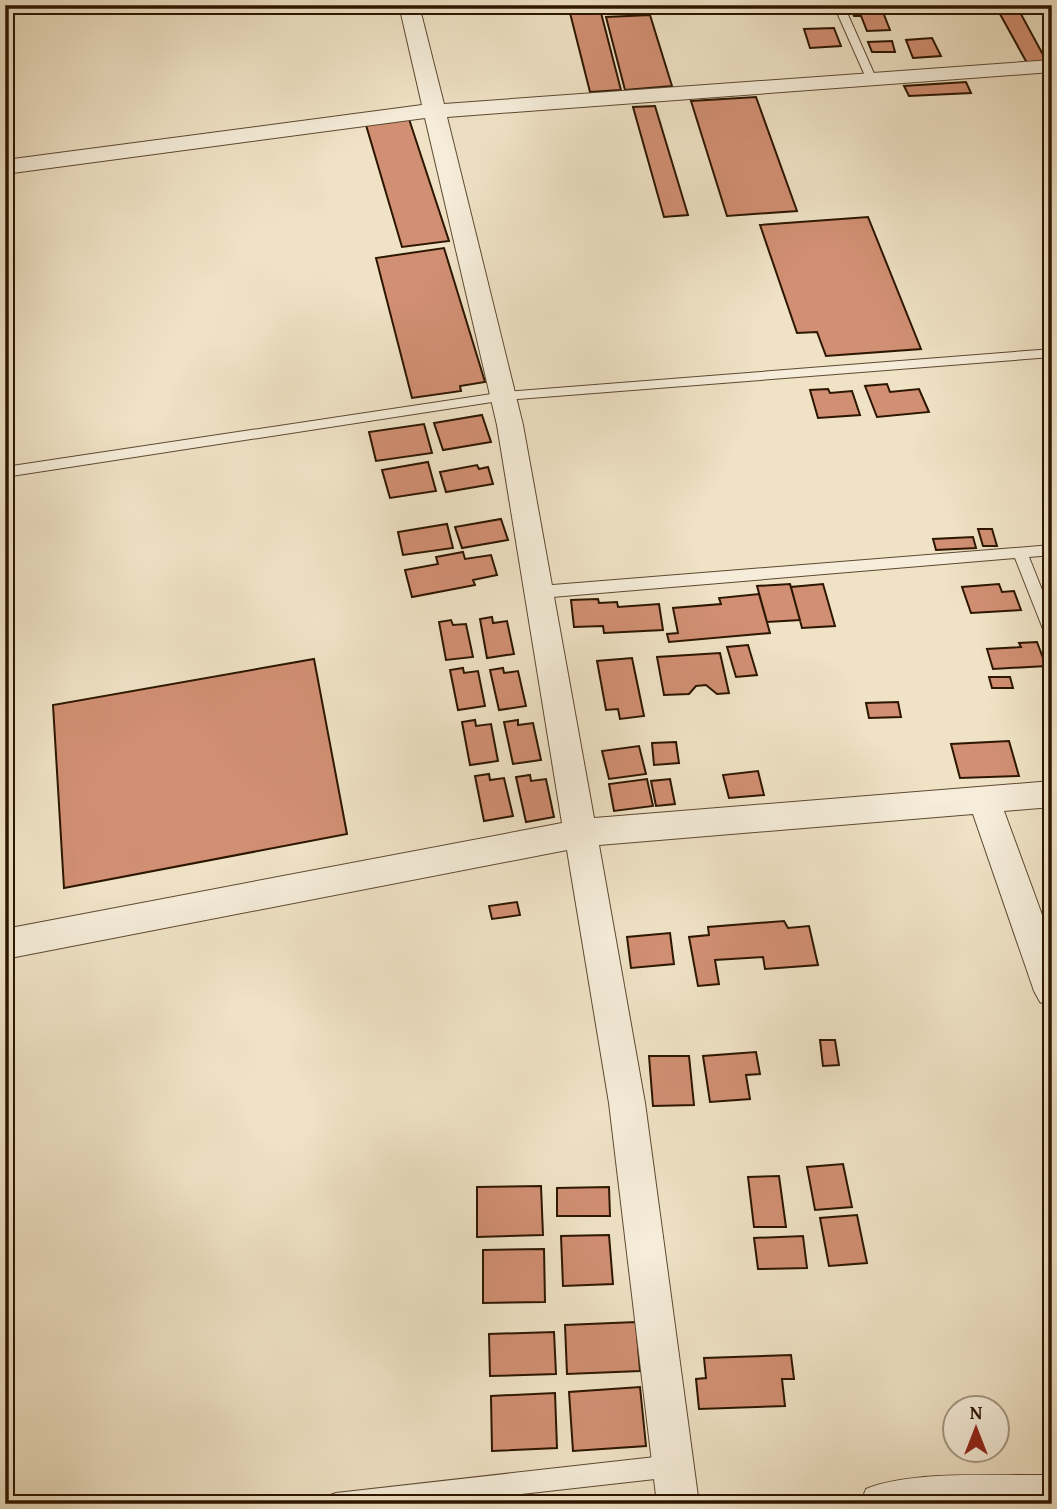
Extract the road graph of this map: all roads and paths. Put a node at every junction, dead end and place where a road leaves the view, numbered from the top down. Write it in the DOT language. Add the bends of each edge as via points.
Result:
graph roads {
  1 [pos="409,5"];
  2 [pos="840,8"];
  3 [pos="1052,66"];
  4 [pos="871,78"];
  5 [pos="436,110"];
  6 [pos="5,167"];
  7 [pos="1052,353"];
  8 [pos="505,396"];
  9 [pos="5,472"];
  10 [pos="1052,550"];
  11 [pos="1020,553"];
  12 [pos="540,592"];
  13 [pos="1052,634"];
  14 [pos="1052,794"];
  15 [pos="985,802"];
  16 [pos="581,833"];
  17 [pos="5,944"];
  18 [pos="1052,991"];
  19 [pos="673,1466"];
  20 [pos="1052,1496"];
  21 [pos="336,1504"];
  22 [pos="678,1504"];
  23 [pos="881,1504"];
  1 -- 5 [label="street"];
  2 -- 4 [label="lane"];
  3 -- 4 [label="street"];
  4 -- 5 [label="street"];
  5 -- 6 [label="street"];
  5 -- 8 [label="street"];
  7 -- 8 [label="lane"];
  8 -- 9 [label="lane"];
  8 -- 12 [label="street"];
  10 -- 11 [label="lane"];
  11 -- 12 [label="lane"];
  11 -- 13 [label="lane"];
  12 -- 16 [label="street"];
  14 -- 15 [label="street"];
  15 -- 16 [label="street"];
  15 -- 18 [label="street"];
  16 -- 17 [label="street"];
  16 -- 19 [label="street" via="627,1103"];
  19 -- 21 [label="lane"];
  19 -- 22 [label="street"];
  20 -- 23 [label="street"];
}
